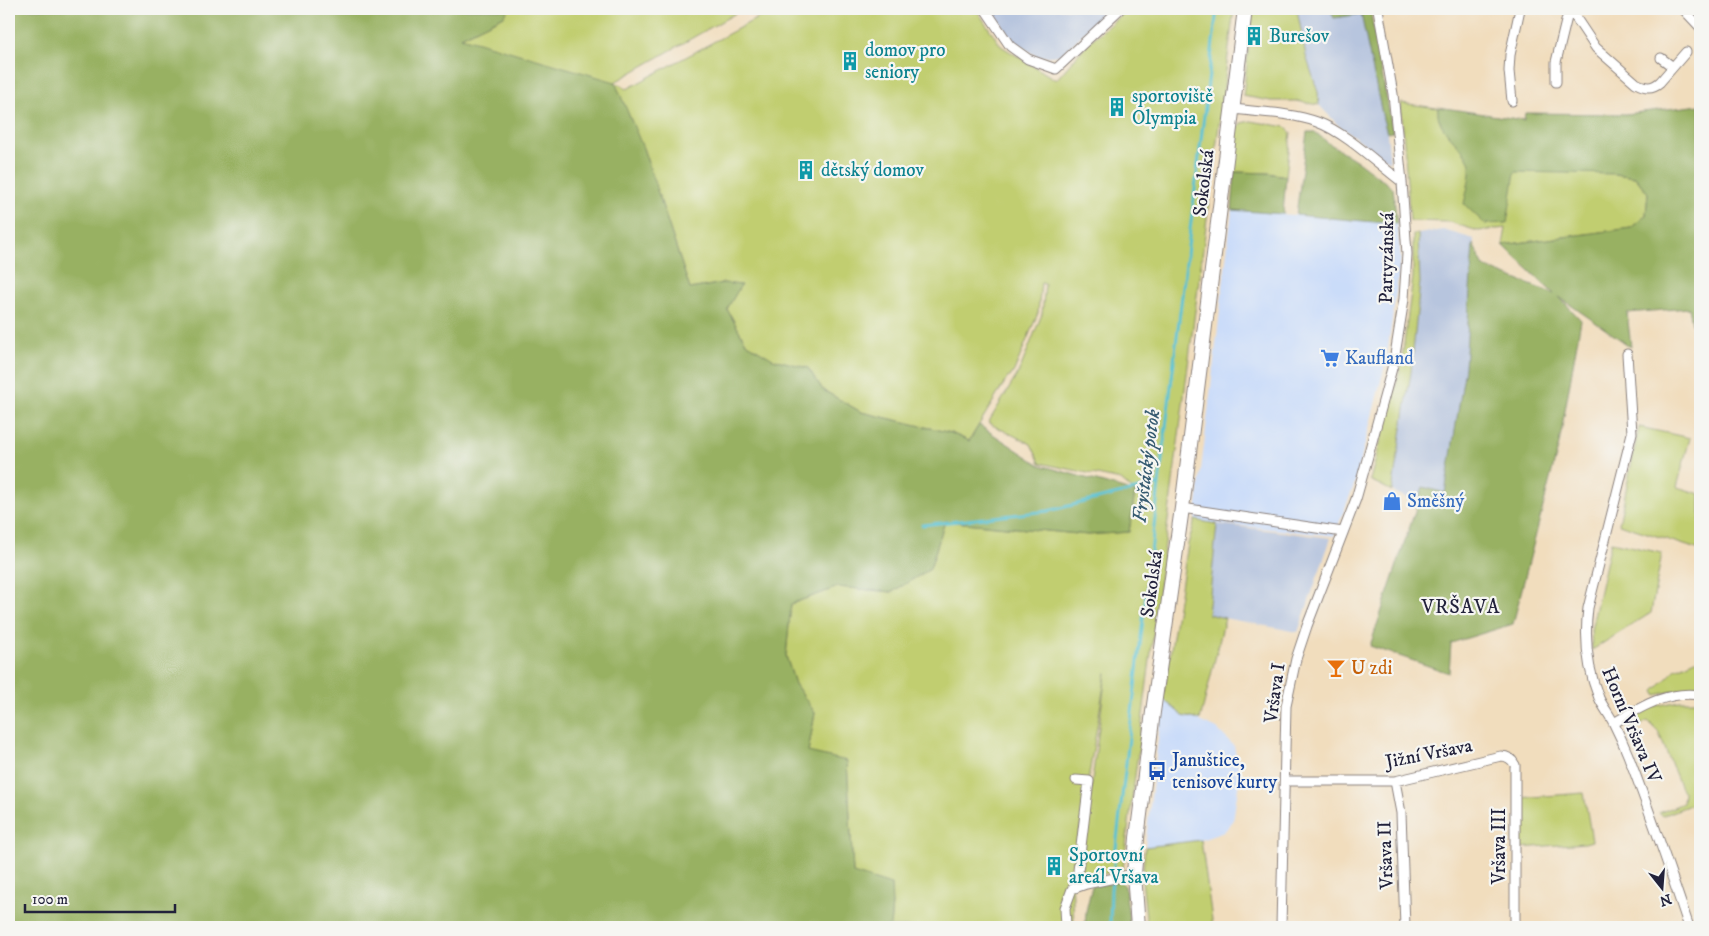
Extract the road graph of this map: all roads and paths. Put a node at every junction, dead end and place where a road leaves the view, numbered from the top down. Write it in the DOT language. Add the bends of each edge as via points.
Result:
graph roads {
  1 [pos="985,9"];
  2 [pos="1120,9"];
  3 [pos="1245,9"];
  4 [pos="1378,9"];
  5 [pos="1520,9"];
  6 [pos="1570,9"];
  7 [pos="1686,10"];
  8 [pos="1700,27"];
  9 [pos="1686,52"];
  10 [pos="1661,58"];
  11 [pos="1673,67"];
  12 [pos="1556,82"];
  13 [pos="1512,101"];
  14 [pos="1232,109"];
  15 [pos="1402,182"];
  16 [pos="1627,354"];
  17 [pos="1182,508"];
  18 [pos="1343,532"];
  19 [pos="1700,695"];
  20 [pos="1614,723"];
  21 [pos="1515,765"];
  22 [pos="1076,780"];
  23 [pos="1285,781"];
  24 [pos="1395,781"];
  25 [pos="1134,874"];
  26 [pos="1076,886"];
  27 [pos="1066,927"];
  28 [pos="1138,927"];
  29 [pos="1280,927"];
  30 [pos="1405,927"];
  31 [pos="1515,927"];
  32 [pos="1689,927"];
  1 -- 2 [label="street" via="1010,46 1028,59 1056,69"];
  3 -- 14 [label="main road, Sokolská"];
  4 -- 15 [label="street, Partyzánská" via="1394,94"];
  5 -- 13 [label="street" via="1510,55"];
  6 -- 11 [label="street" via="1596,48 1636,83 1655,86"];
  6 -- 12 [label="street" via="1556,62"];
  7 -- 8 [label="street"];
  9 -- 11 [label="street"];
  10 -- 11 [label="street"];
  14 -- 15 [label="street" via="1321,124"];
  14 -- 17 [label="main road, Sokolská"];
  15 -- 18 [label="street, Partyzánská" via="1406,286 1397,345 1366,467"];
  16 -- 20 [label="street, Horní Vršava IV" via="1632,433 1586,625 1586,650 1592,680"];
  17 -- 18 [label="street"];
  17 -- 25 [label="main road, Sokolská"];
  18 -- 23 [label="street, Vršava I" via="1307,626 1290,684 1286,706"];
  19 -- 20 [label="street" via="1680,694 1660,699"];
  20 -- 32 [label="street, Horní Vršava IV" via="1658,835"];
  21 -- 24 [label="street, Jižní Vršava" via="1501,756"];
  21 -- 31 [label="street, Vršava III"];
  22 -- 26 [label="street" via="1090,781"];
  23 -- 24 [label="street, Jižní Vršava"];
  23 -- 29 [label="street, Vršava I"];
  24 -- 30 [label="street, Vršava II" via="1401,813"];
  25 -- 26 [label="street"];
  25 -- 28 [label="main road, Sokolská"];
  26 -- 27 [label="street" via="1065,908"];
}
